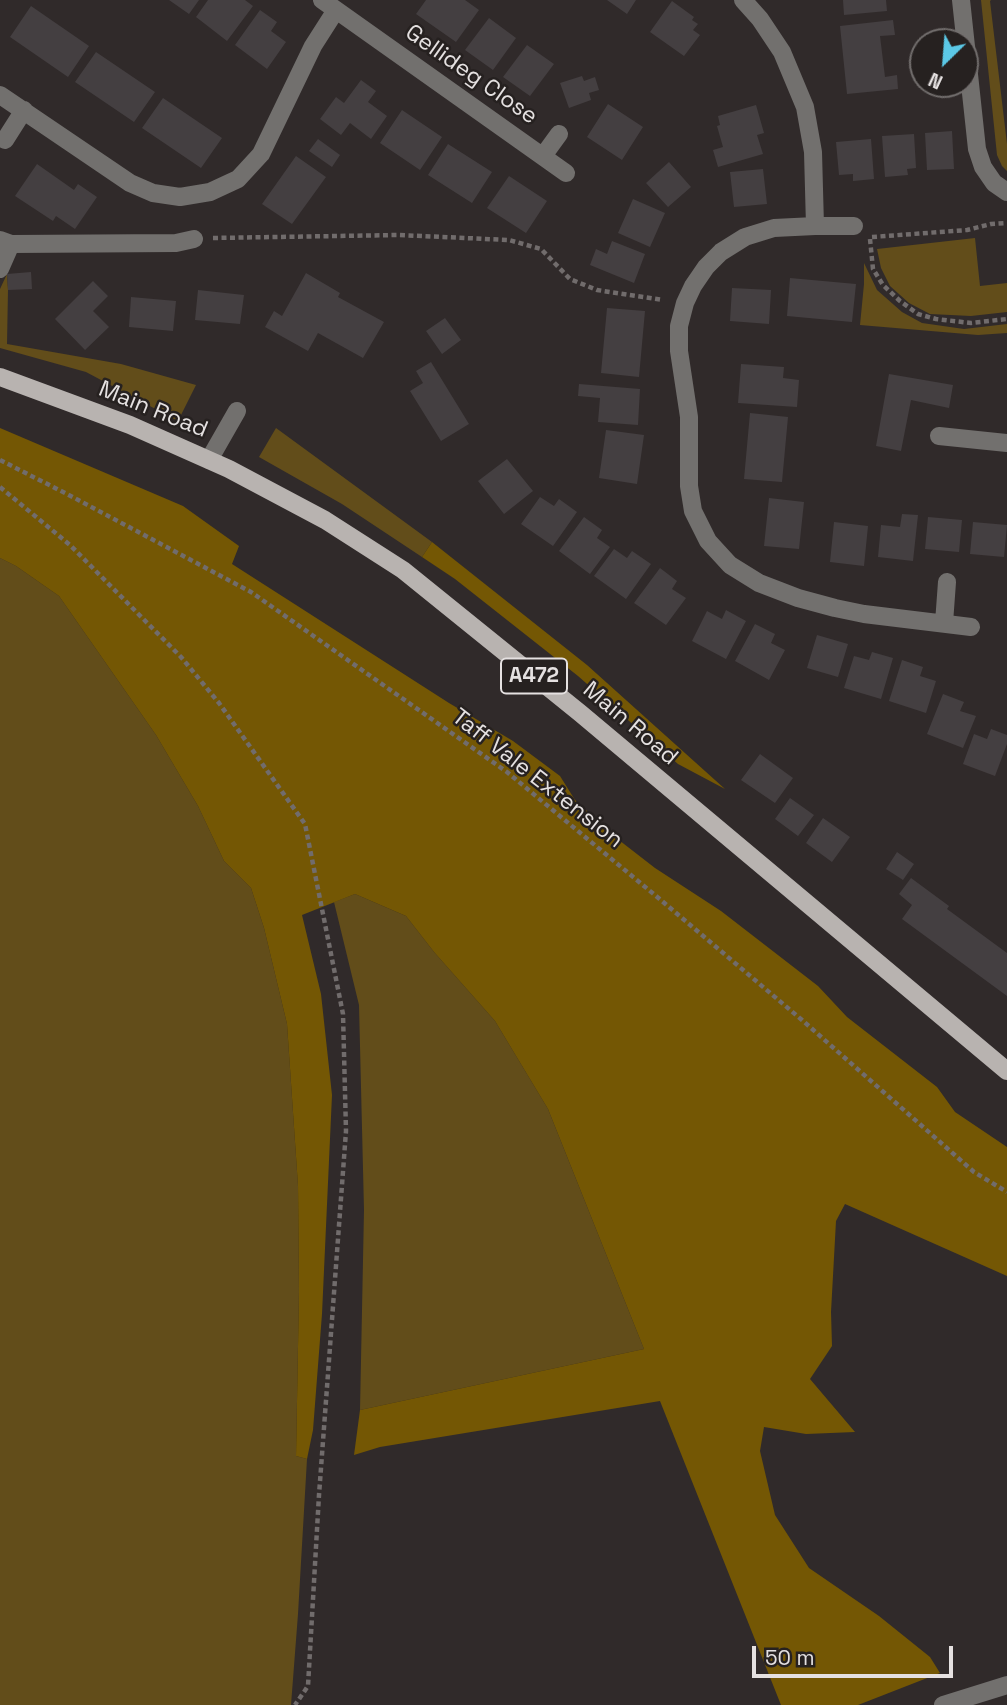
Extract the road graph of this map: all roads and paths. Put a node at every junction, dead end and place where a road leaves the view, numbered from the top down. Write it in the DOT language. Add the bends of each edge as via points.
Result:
graph roads {
  1 [pos="743,0"];
  2 [pos="961,0"];
  3 [pos="329,5"];
  4 [pos="0,95"];
  5 [pos="24,110"];
  6 [pos="559,134"];
  7 [pos="5,140"];
  8 [pos="543,156"];
  9 [pos="566,173"];
  10 [pos="1007,192"];
  11 [pos="1007,223"];
  12 [pos="815,226"];
  13 [pos="853,226"];
  14 [pos="870,237"];
  15 [pos="194,239"];
  16 [pos="6,242"];
  17 [pos="0,269"];
  18 [pos="685,303"];
  19 [pos="1007,319"];
  20 [pos="0,377"];
  21 [pos="237,411"];
  22 [pos="939,436"];
  23 [pos="1007,443"];
  24 [pos="0,460"];
  25 [pos="209,460"];
  26 [pos="0,487"];
  27 [pos="947,582"];
  28 [pos="944,623"];
  29 [pos="971,627"];
  30 [pos="1007,1071"];
  31 [pos="1007,1192"];
  32 [pos="1007,1685"];
  33 [pos="295,1705"];
  34 [pos="943,1705"];
  1 -- 12 [label="street" via="782,52 805,107 813,152"];
  2 -- 10 [label="street" via="977,149 983,167"];
  3 -- 5 [label="street, Gellideg Close" via="261,154 238,179 210,192 180,197 130,183"];
  3 -- 8 [label="street, Gellideg Close"];
  4 -- 5 [label="street, Gellideg Close"];
  5 -- 7 [label="street"];
  6 -- 8 [label="street, Gellideg Close"];
  8 -- 9 [label="street, Gellideg Close"];
  11 -- 14 [label="path"];
  12 -- 13 [label="street"];
  12 -- 18 [label="street" via="774,228 744,237 706,267"];
  13 -- 14 [label="path"];
  14 -- 19 [label="path" via="873,269 883,285 918,314 971,323"];
  15 -- 16 [label="street" via="176,243"];
  15 -- 18 [label="path" via="399,235 509,240 541,249 570,279 597,290"];
  16 -- 17 [label="street"];
  18 -- 28 [label="street" via="678,326 689,417 689,486 693,511 708,541 730,565 759,583 798,598 864,614"];
  20 -- 25 [label="main road, Main Road / A472"];
  21 -- 25 [label="street"];
  22 -- 23 [label="street"];
  24 -- 31 [label="path, Taff Vale Extension" via="251,592 507,772 974,1172"];
  25 -- 30 [label="main road, Main Road / A472" via="325,520 403,570"];
  26 -- 33 [label="path" via="70,545 181,657 305,824 344,1014 346,1131 308,1686"];
  27 -- 28 [label="street"];
  28 -- 29 [label="street"];
  32 -- 34 [label="street"];
}
